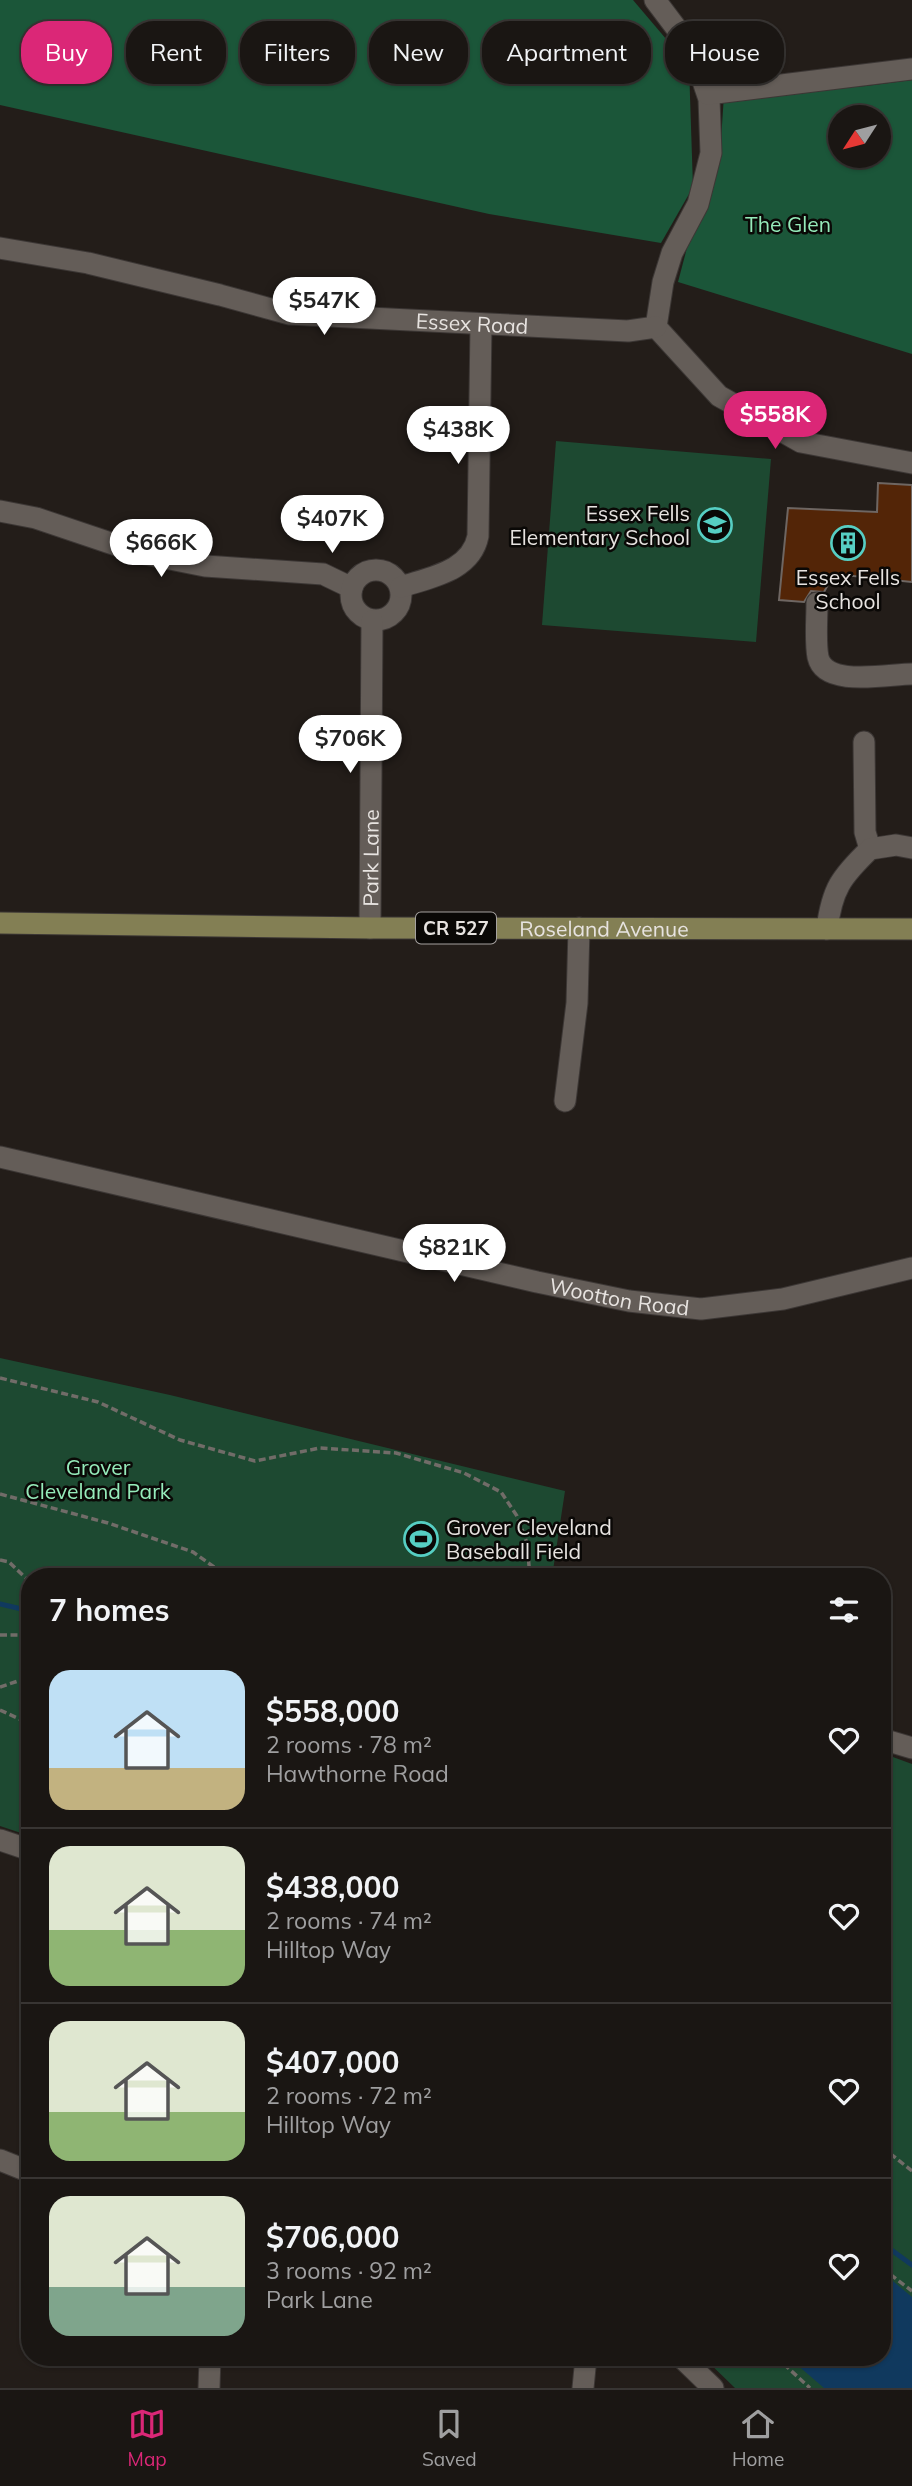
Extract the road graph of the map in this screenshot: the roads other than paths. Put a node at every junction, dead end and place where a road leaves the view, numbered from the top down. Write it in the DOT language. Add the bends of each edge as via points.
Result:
graph roads {
  1 [pos="655,0"];
  2 [pos="912,69"];
  3 [pos="708,94"];
  4 [pos="0,248"];
  5 [pos="481,324"];
  6 [pos="656,327"];
  7 [pos="912,463"];
  8 [pos="0,511"];
  9 [pos="401,587"];
  10 [pos="352,588"];
  11 [pos="817,603"];
  12 [pos="372,621"];
  13 [pos="912,674"];
  14 [pos="864,741"];
  15 [pos="912,848"];
  16 [pos="870,849"];
  17 [pos="0,923"];
  18 [pos="370,928"];
  19 [pos="579,928"];
  20 [pos="827,929"];
  21 [pos="912,929"];
  22 [pos="565,1101"];
  23 [pos="0,1157"];
  24 [pos="912,1268"];
  25 [pos="891,1741"];
  26 [pos="912,1748"];
  27 [pos="0,1840"];
  28 [pos="21,1847"];
  29 [pos="0,2160"];
  30 [pos="21,2168"];
  31 [pos="210,2366"];
  32 [pos="585,2366"];
  33 [pos="690,2366"];
  34 [pos="209,2388"];
  35 [pos="583,2388"];
  36 [pos="713,2388"];
  1 -- 3 [label="street" via="692,49"];
  2 -- 3 [label="street"];
  3 -- 6 [label="street" via="711,153 698,204 672,253"];
  4 -- 5 [label="street, Essex Road" via="88,263 289,314"];
  5 -- 6 [label="street, Essex Road" via="628,331"];
  5 -- 9 [label="street" via="475,546 470,556 452,568"];
  6 -- 7 [label="street" via="719,396 802,442"];
  8 -- 10 [label="street" via="36,518 140,553 205,566 323,574"];
  9 -- 10 [label="street" via="395,578 376,570 365,572"];
  9 -- 12 [label="street" via="399,608 382,621"];
  10 -- 12 [label="street" via="354,609"];
  11 -- 13 [label="street" via="818,658 825,670 836,676"];
  12 -- 18 [label="street, Park Lane"];
  14 -- 16 [label="street" via="865,832"];
  15 -- 16 [label="street"];
  16 -- 20 [label="street" via="835,890"];
  17 -- 18 [label="main road, Roseland Avenue / CR 527"];
  18 -- 19 [label="main road, Roseland Avenue / CR 527"];
  19 -- 20 [label="main road, Roseland Avenue / CR 527"];
  19 -- 22 [label="street" via="578,1003"];
  20 -- 21 [label="main road, Roseland Avenue / CR 527"];
  23 -- 24 [label="street, Wootton Road" via="629,1301 701,1309 783,1299"];
  25 -- 26 [label="street"];
  27 -- 28 [label="street"];
  29 -- 30 [label="street"];
  31 -- 34 [label="street"];
  32 -- 35 [label="street"];
  33 -- 36 [label="street"];
}
